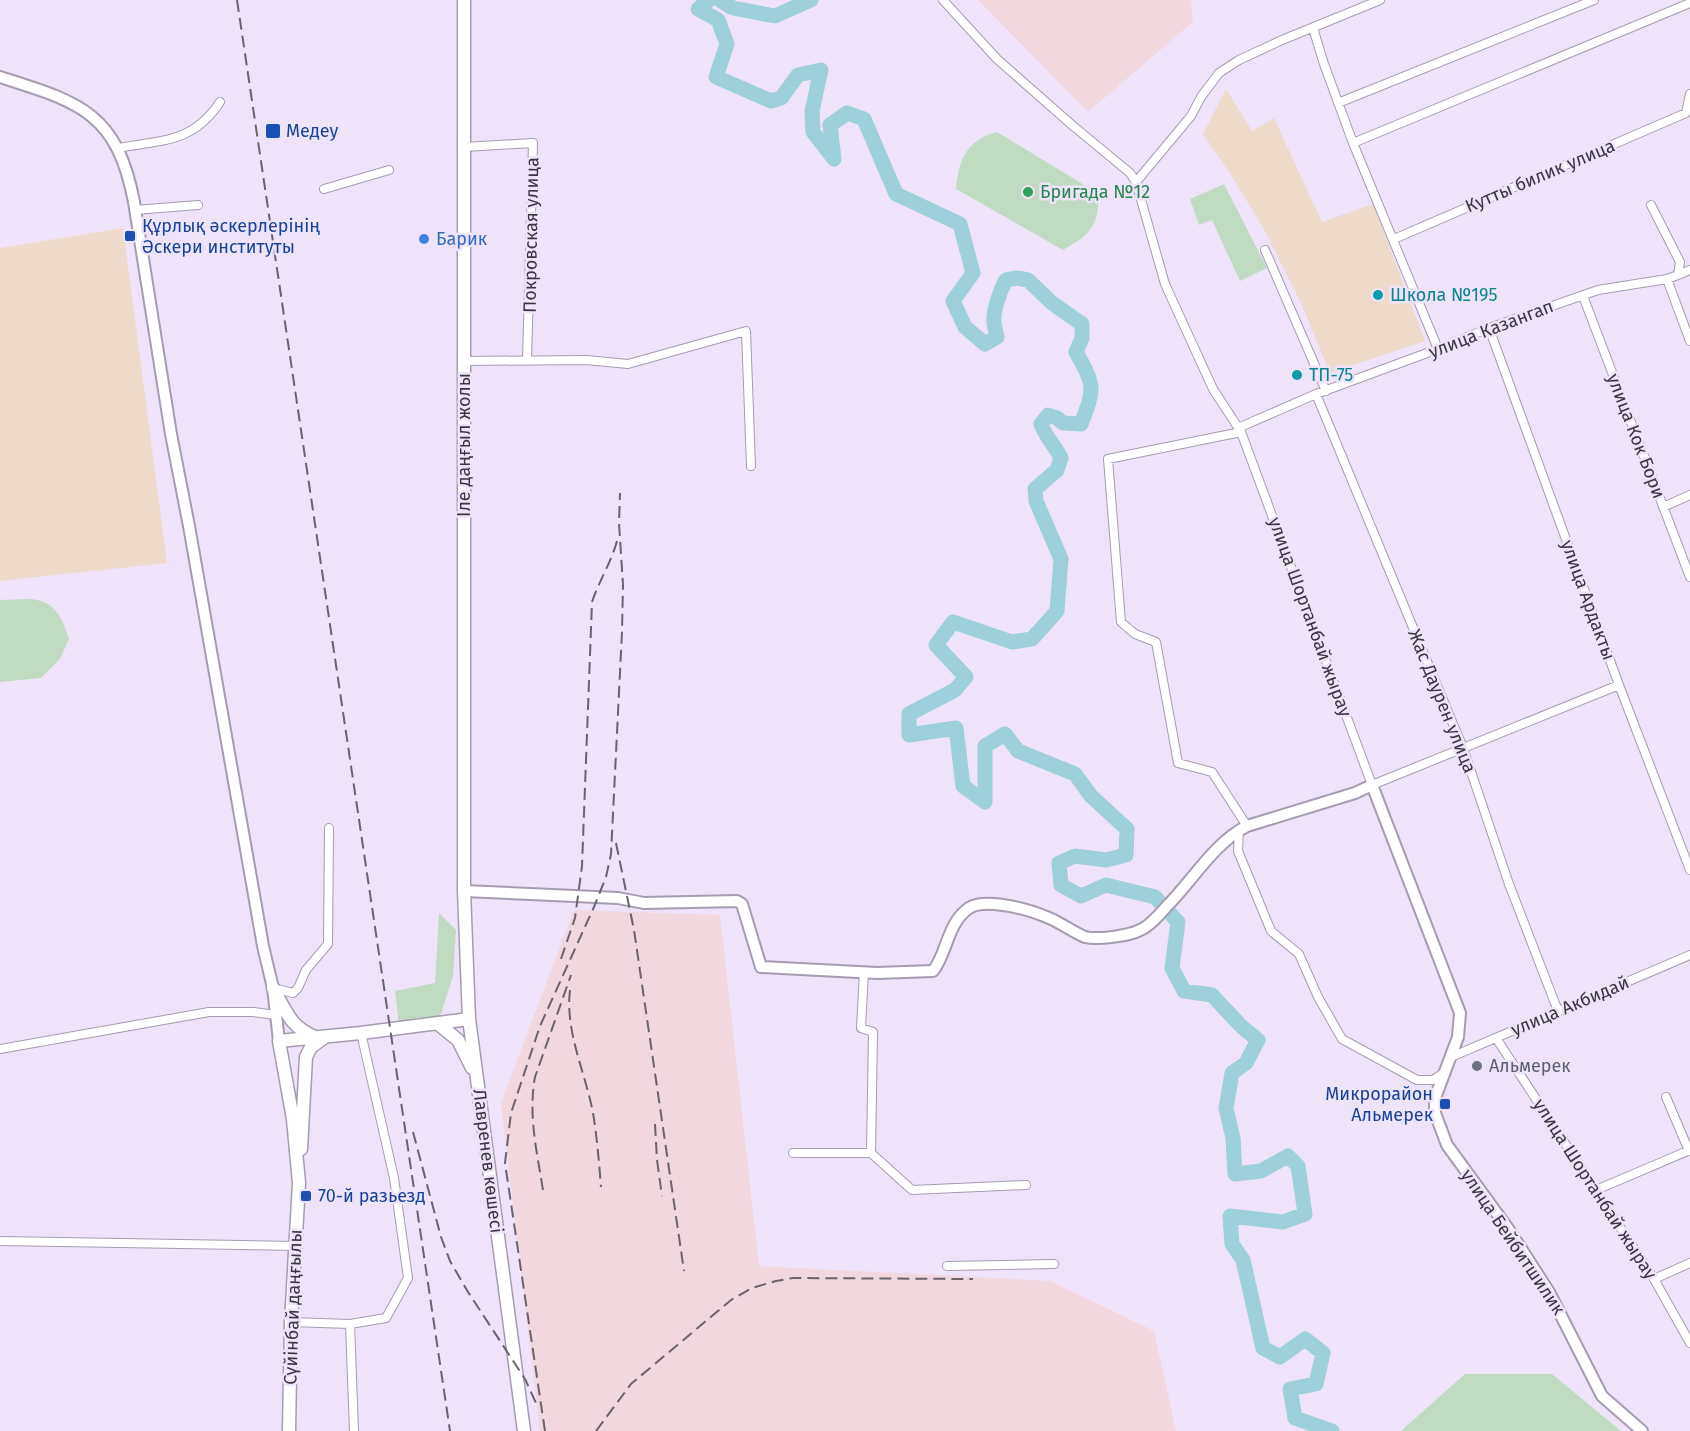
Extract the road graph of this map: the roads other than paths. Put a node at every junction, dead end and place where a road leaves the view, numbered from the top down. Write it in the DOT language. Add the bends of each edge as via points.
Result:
graph roads {
  1 [pos="464,0"];
  2 [pos="943,0"];
  3 [pos="1380,0"];
  4 [pos="1594,0"];
  5 [pos="1582,2"];
  6 [pos="1690,3"];
  7 [pos="1313,27"];
  8 [pos="0,77"];
  9 [pos="1690,94"];
  10 [pos="220,102"];
  11 [pos="1338,103"];
  12 [pos="1353,143"];
  13 [pos="464,147"];
  14 [pos="118,148"];
  15 [pos="389,170"];
  16 [pos="1136,182"];
  17 [pos="324,189"];
  18 [pos="198,205"];
  19 [pos="1651,205"];
  20 [pos="135,210"];
  21 [pos="1394,239"];
  22 [pos="1265,250"];
  23 [pos="1690,270"];
  24 [pos="1678,275"];
  25 [pos="1667,279"];
  26 [pos="1582,296"];
  27 [pos="1489,328"];
  28 [pos="1690,341"];
  29 [pos="1438,349"];
  30 [pos="464,361"];
  31 [pos="527,361"];
  32 [pos="1326,391"];
  33 [pos="1316,394"];
  34 [pos="1239,430"];
  35 [pos="751,466"];
  36 [pos="1690,495"];
  37 [pos="1663,507"];
  38 [pos="1690,577"];
  39 [pos="1619,685"];
  40 [pos="1462,748"];
  41 [pos="1372,785"];
  42 [pos="329,828"];
  43 [pos="1243,828"];
  44 [pos="1690,870"];
  45 [pos="464,891"];
  46 [pos="1690,955"];
  47 [pos="864,972"];
  48 [pos="273,988"];
  49 [pos="1558,1011"];
  50 [pos="276,1015"];
  51 [pos="469,1019"];
  52 [pos="437,1023"];
  53 [pos="360,1034"];
  54 [pos="321,1037"];
  55 [pos="1496,1038"];
  56 [pos="279,1041"];
  57 [pos="0,1049"];
  58 [pos="1451,1058"];
  59 [pos="1446,1071"];
  60 [pos="478,1082"];
  61 [pos="1666,1097"];
  62 [pos="1690,1150"];
  63 [pos="793,1153"];
  64 [pos="871,1153"];
  65 [pos="298,1183"];
  66 [pos="1026,1185"];
  67 [pos="1596,1190"];
  68 [pos="0,1241"];
  69 [pos="296,1246"];
  70 [pos="1690,1263"];
  71 [pos="1053,1264"];
  72 [pos="947,1266"];
  73 [pos="1654,1279"];
  74 [pos="291,1323"];
  75 [pos="350,1324"];
  76 [pos="1690,1343"];
  77 [pos="289,1431"];
  78 [pos="354,1431"];
  79 [pos="524,1431"];
  80 [pos="1642,1431"];
  1 -- 13 [label="main road, Іле даңғыл жолы"];
  2 -- 16 [label="street" via="997,59"];
  3 -- 7 [label="street"];
  4 -- 5 [label="street"];
  5 -- 11 [label="street"];
  6 -- 12 [label="street"];
  7 -- 11 [label="street"];
  7 -- 16 [label="street" via="1219,73 1191,116"];
  8 -- 14 [label="street" via="67,99 92,116"];
  9 -- 21 [label="street, Кутты билик улица" via="1686,112"];
  10 -- 14 [label="street" via="210,117 184,136"];
  11 -- 12 [label="street"];
  12 -- 21 [label="street"];
  13 -- 30 [label="main road, Іле даңғыл жолы"];
  13 -- 31 [label="street, Покровская улица" via="533,142"];
  14 -- 20 [label="street"];
  15 -- 17 [label="street"];
  16 -- 34 [label="street, улица Шортанбай жырау" via="1165,284 1213,389"];
  18 -- 20 [label="street"];
  19 -- 24 [label="street" via="1680,262"];
  20 -- 48 [label="street" via="171,434"];
  21 -- 29 [label="street"];
  22 -- 32 [label="street"];
  23 -- 24 [label="street, улица Казангап"];
  24 -- 25 [label="street, улица Казангап"];
  25 -- 26 [label="street, улица Казангап"];
  25 -- 28 [label="street"];
  26 -- 27 [label="street, улица Казангап"];
  26 -- 37 [label="street, улица Кок Бори"];
  27 -- 29 [label="street, улица Казангап"];
  27 -- 39 [label="street, улица Ардакты"];
  29 -- 32 [label="street, улица Казангап"];
  30 -- 31 [label="street"];
  30 -- 45 [label="main road, Іле даңғыл жолы"];
  31 -- 35 [label="street" via="628,364 746,331"];
  32 -- 33 [label="street, улица Казангап"];
  33 -- 34 [label="street, улица Казангап"];
  33 -- 40 [label="street, Жас Даурен улица"];
  34 -- 41 [label="street, улица Шортанбай жырау"];
  34 -- 43 [label="street, улица Казангап" via="1108,459 1121,622 1135,634 1156,642 1178,763 1212,772"];
  36 -- 37 [label="street"];
  37 -- 38 [label="street, улица Кок Бори"];
  39 -- 40 [label="street"];
  39 -- 44 [label="street, улица Ардакты"];
  40 -- 41 [label="street"];
  40 -- 49 [label="street, Жас Даурен улица"];
  41 -- 43 [label="street"];
  41 -- 58 [label="street, улица Шортанбай жырау" via="1460,1013"];
  42 -- 48 [label="street" via="328,944 293,993"];
  43 -- 47 [label="street" via="1226,840 1169,905 1139,931 1087,937 1048,917 981,903 958,920 933,971"];
  43 -- 59 [label="street" via="1238,851 1271,931 1299,954 1342,1039 1417,1080 1433,1080"];
  45 -- 47 [label="street" via="618,898 644,903 737,901 742,904 761,967"];
  45 -- 51 [label="main road, Лавренев көшесі"];
  46 -- 49 [label="street, улица Акбидай"];
  47 -- 64 [label="street" via="861,1028 873,1032"];
  48 -- 50 [label="street"];
  48 -- 54 [label="main road" via="293,1023 301,1031"];
  49 -- 55 [label="street, улица Акбидай"];
  50 -- 56 [label="street"];
  50 -- 57 [label="street" via="209,1012"];
  51 -- 52 [label="main road"];
  51 -- 60 [label="main road, Лавренев көшесі"];
  52 -- 53 [label="main road"];
  52 -- 60 [label="main road" via="459,1040"];
  53 -- 54 [label="main road"];
  53 -- 75 [label="street" via="394,1178 408,1278 386,1318"];
  54 -- 56 [label="main road"];
  54 -- 65 [label="main road" via="306,1057"];
  55 -- 58 [label="street, улица Акбидай"];
  55 -- 67 [label="street, улица Шортанбай жырау"];
  56 -- 65 [label="main road, Сүйінбай даңғылы"];
  58 -- 59 [label="street, улица Бейбитшилик"];
  59 -- 80 [label="street, улица Бейбитшилик" via="1435,1098 1435,1113 1447,1145 1549,1292 1602,1396"];
  60 -- 79 [label="main road, Лавренев көшесі"];
  61 -- 62 [label="street"];
  62 -- 67 [label="street"];
  63 -- 64 [label="street"];
  64 -- 66 [label="street" via="912,1190"];
  65 -- 69 [label="main road, Сүйінбай даңғылы"];
  67 -- 73 [label="street, улица Шортанбай жырау"];
  68 -- 69 [label="street"];
  69 -- 74 [label="main road, Сүйінбай даңғылы"];
  70 -- 73 [label="street"];
  71 -- 72 [label="street"];
  73 -- 76 [label="street, улица Шортанбай жырау"];
  74 -- 75 [label="street"];
  74 -- 77 [label="main road, Сүйінбай даңғылы"];
  75 -- 78 [label="street"];
}
